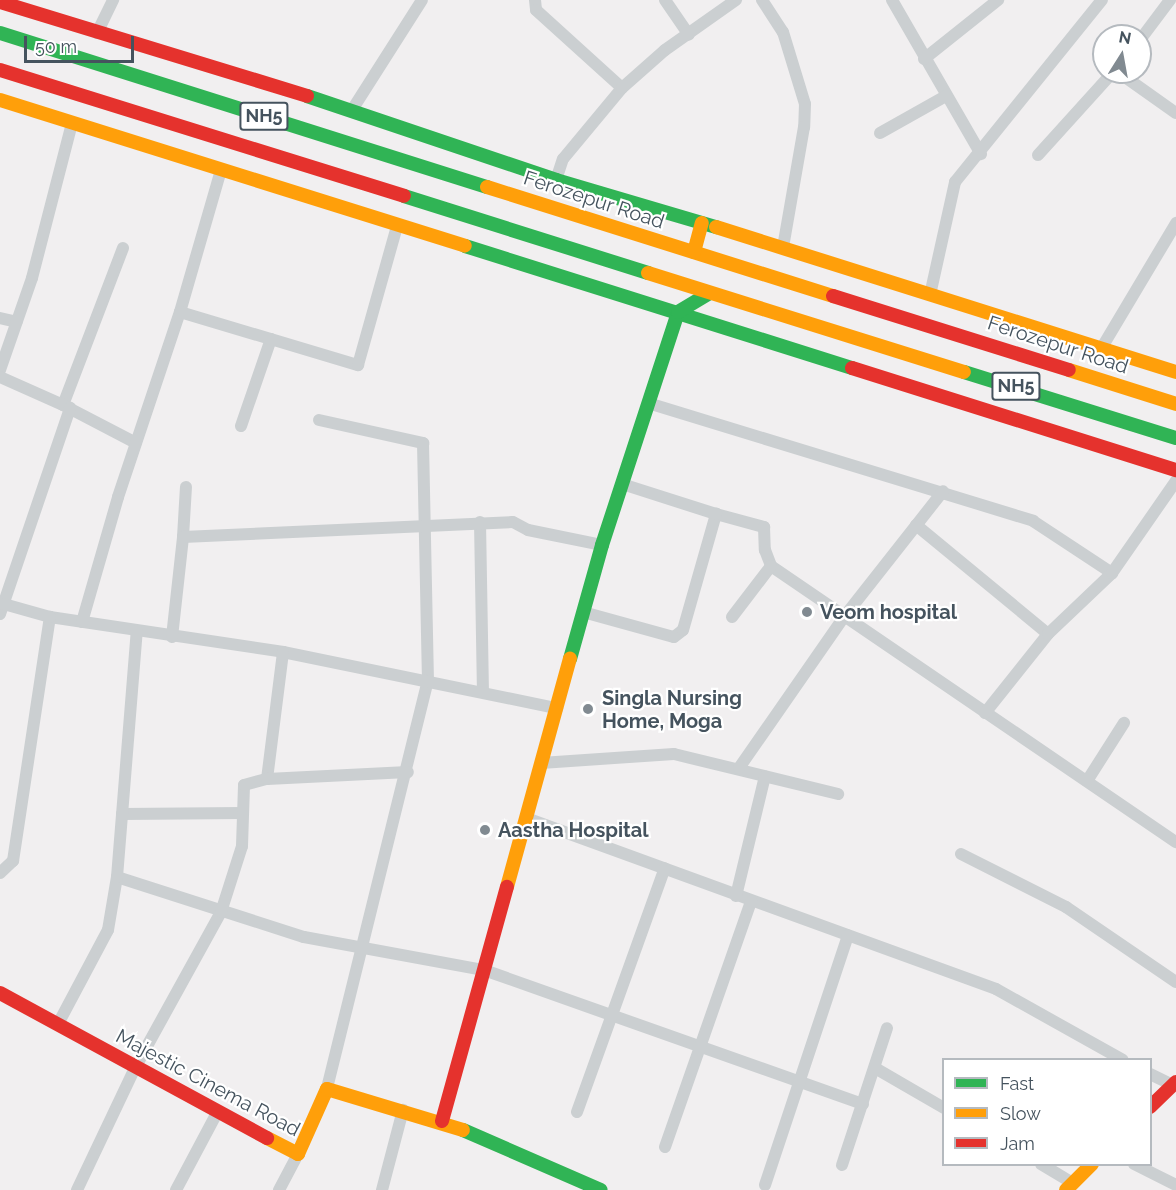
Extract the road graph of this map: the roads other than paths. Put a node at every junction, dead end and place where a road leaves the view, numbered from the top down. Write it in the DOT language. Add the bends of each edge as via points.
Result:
graph roads {
  1 [pos="113,0"];
  2 [pos="422,0"];
  3 [pos="535,0"];
  4 [pos="665,0"];
  5 [pos="736,0"];
  6 [pos="762,0"];
  7 [pos="891,0"];
  8 [pos="998,0"];
  9 [pos="1170,0"];
  10 [pos="0,2"];
  11 [pos="1096,3"];
  12 [pos="1152,24"];
  13 [pos="0,33"];
  14 [pos="97,33"];
  15 [pos="688,35"];
  16 [pos="924,59"];
  17 [pos="0,70"];
  18 [pos="1102,84"];
  19 [pos="1136,84"];
  20 [pos="621,88"];
  21 [pos="946,96"];
  22 [pos="0,100"];
  23 [pos="352,110"];
  24 [pos="1176,113"];
  25 [pos="72,123"];
  26 [pos="880,133"];
  27 [pos="981,154"];
  28 [pos="1038,155"];
  29 [pos="221,170"];
  30 [pos="556,180"];
  31 [pos="702,223"];
  32 [pos="1176,223"];
  33 [pos="398,226"];
  34 [pos="783,247"];
  35 [pos="123,248"];
  36 [pos="694,252"];
  37 [pos="710,293"];
  38 [pos="930,295"];
  39 [pos="180,312"];
  40 [pos="678,312"];
  41 [pos="0,318"];
  42 [pos="16,322"];
  43 [pos="271,339"];
  44 [pos="1101,349"];
  45 [pos="0,370"];
  46 [pos="1176,372"];
  47 [pos="0,377"];
  48 [pos="648,403"];
  49 [pos="1176,404"];
  50 [pos="66,406"];
  51 [pos="319,420"];
  52 [pos="241,426"];
  53 [pos="1176,438"];
  54 [pos="136,443"];
  55 [pos="1176,470"];
  56 [pos="1176,480"];
  57 [pos="621,484"];
  58 [pos="186,487"];
  59 [pos="943,491"];
  60 [pos="716,514"];
  61 [pos="480,522"];
  62 [pos="424,523"];
  63 [pos="916,525"];
  64 [pos="183,537"];
  65 [pos="602,545"];
  66 [pos="771,566"];
  67 [pos="1112,573"];
  68 [pos="2,609"];
  69 [pos="583,612"];
  70 [pos="50,617"];
  71 [pos="732,617"];
  72 [pos="843,617"];
  73 [pos="82,622"];
  74 [pos="138,631"];
  75 [pos="1048,634"];
  76 [pos="172,637"];
  77 [pos="283,652"];
  78 [pos="428,680"];
  79 [pos="483,692"];
  80 [pos="557,708"];
  81 [pos="986,713"];
  82 [pos="1124,723"];
  83 [pos="542,763"];
  84 [pos="739,768"];
  85 [pos="408,772"];
  86 [pos="765,776"];
  87 [pos="267,779"];
  88 [pos="1087,781"];
  89 [pos="838,794"];
  90 [pos="243,813"];
  91 [pos="122,814"];
  92 [pos="526,818"];
  93 [pos="1176,842"];
  94 [pos="961,854"];
  95 [pos="665,868"];
  96 [pos="0,873"];
  97 [pos="117,877"];
  98 [pos="736,896"];
  99 [pos="751,901"];
  100 [pos="221,912"];
  101 [pos="848,935"];
  102 [pos="361,948"];
  103 [pos="484,970"];
  104 [pos="1175,980"];
  105 [pos="0,993"];
  106 [pos="610,1015"];
  107 [pos="58,1024"];
  108 [pos="887,1028"];
  109 [pos="701,1047"];
  110 [pos="1121,1058"];
  111 [pos="136,1066"];
  112 [pos="875,1068"];
  113 [pos="1152,1075"];
  114 [pos="800,1082"];
  115 [pos="1174,1084"];
  116 [pos="327,1089"];
  117 [pos="863,1104"];
  118 [pos="1152,1105"];
  119 [pos="942,1107"];
  120 [pos="403,1110"];
  121 [pos="219,1111"];
  122 [pos="577,1112"];
  123 [pos="442,1121"];
  124 [pos="665,1147"];
  125 [pos="298,1154"];
  126 [pos="843,1165"];
  127 [pos="1044,1166"];
  128 [pos="1090,1166"];
  129 [pos="1138,1166"];
  130 [pos="765,1185"];
  131 [pos="1176,1185"];
  132 [pos="1070,1187"];
  133 [pos="77,1190"];
  134 [pos="176,1190"];
  135 [pos="279,1190"];
  136 [pos="382,1190"];
  137 [pos="601,1190"];
  1 -- 14 [label="street"];
  2 -- 23 [label="street"];
  3 -- 20 [label="street" via="536,10"];
  4 -- 15 [label="street"];
  5 -- 15 [label="street"];
  6 -- 34 [label="street" via="783,32 805,104"];
  7 -- 16 [label="street"];
  8 -- 16 [label="street"];
  9 -- 12 [label="street"];
  10 -- 14 [label="main road"];
  11 -- 27 [label="street"];
  13 -- 36 [label="main road, Ferozepur Road / NH5"];
  14 -- 23 [label="main road"];
  15 -- 20 [label="street"];
  16 -- 21 [label="street"];
  17 -- 37 [label="main road, NH5"];
  18 -- 28 [label="street"];
  19 -- 24 [label="street"];
  20 -- 30 [label="street" via="563,159"];
  21 -- 26 [label="street"];
  21 -- 27 [label="street"];
  22 -- 25 [label="main road"];
  23 -- 30 [label="main road"];
  25 -- 29 [label="main road"];
  25 -- 42 [label="street"];
  27 -- 38 [label="street" via="951,191"];
  29 -- 33 [label="main road"];
  29 -- 39 [label="street"];
  30 -- 31 [label="main road"];
  31 -- 34 [label="main road"];
  31 -- 36 [label="main road"];
  32 -- 44 [label="street"];
  33 -- 40 [label="main road"];
  33 -- 43 [label="street" via="358,365"];
  34 -- 38 [label="main road"];
  35 -- 50 [label="street"];
  36 -- 49 [label="main road, Ferozepur Road / NH5"];
  37 -- 40 [label="main road"];
  37 -- 53 [label="main road, NH5" via="856,335"];
  38 -- 44 [label="main road"];
  39 -- 43 [label="street"];
  39 -- 54 [label="street"];
  40 -- 48 [label="main road"];
  40 -- 55 [label="main road"];
  41 -- 42 [label="street"];
  42 -- 45 [label="street"];
  43 -- 52 [label="street"];
  44 -- 46 [label="main road"];
  47 -- 50 [label="street"];
  48 -- 57 [label="main road"];
  48 -- 59 [label="street"];
  50 -- 54 [label="street"];
  50 -- 68 [label="street"];
  51 -- 62 [label="street" via="423,443"];
  54 -- 73 [label="street"];
  56 -- 67 [label="street"];
  57 -- 60 [label="street"];
  57 -- 65 [label="main road"];
  58 -- 64 [label="street"];
  59 -- 63 [label="street"];
  59 -- 67 [label="street" via="1042,525"];
  60 -- 66 [label="street" via="764,527 765,550"];
  60 -- 69 [label="street" via="678,635"];
  61 -- 62 [label="street"];
  61 -- 65 [label="street" via="513,522 528,530"];
  61 -- 79 [label="street"];
  62 -- 64 [label="street"];
  62 -- 78 [label="street"];
  63 -- 72 [label="street"];
  63 -- 75 [label="street"];
  64 -- 76 [label="street"];
  65 -- 69 [label="main road"];
  66 -- 71 [label="street"];
  66 -- 72 [label="street"];
  67 -- 75 [label="street"];
  68 -- 70 [label="street"];
  69 -- 80 [label="main road"];
  70 -- 73 [label="street"];
  70 -- 96 [label="street" via="12,861"];
  72 -- 81 [label="street"];
  72 -- 84 [label="street"];
  73 -- 74 [label="street"];
  74 -- 76 [label="street"];
  74 -- 91 [label="street"];
  75 -- 81 [label="street"];
  76 -- 77 [label="street"];
  77 -- 78 [label="street"];
  77 -- 87 [label="street"];
  78 -- 79 [label="street"];
  78 -- 85 [label="street"];
  79 -- 80 [label="street"];
  80 -- 83 [label="main road"];
  81 -- 88 [label="street"];
  82 -- 88 [label="street"];
  83 -- 84 [label="street" via="674,753"];
  83 -- 92 [label="main road"];
  84 -- 86 [label="street"];
  85 -- 87 [label="street"];
  85 -- 102 [label="street"];
  86 -- 89 [label="street"];
  86 -- 98 [label="street"];
  87 -- 90 [label="street" via="244,785"];
  88 -- 93 [label="street"];
  90 -- 91 [label="street"];
  90 -- 100 [label="street" via="242,846"];
  91 -- 97 [label="street"];
  92 -- 95 [label="street"];
  92 -- 103 [label="main road"];
  94 -- 104 [label="street" via="1056,901"];
  95 -- 98 [label="street"];
  95 -- 106 [label="street"];
  97 -- 100 [label="street"];
  97 -- 107 [label="street" via="108,930"];
  98 -- 99 [label="street"];
  99 -- 101 [label="street"];
  99 -- 109 [label="street"];
  100 -- 102 [label="street"];
  100 -- 111 [label="street"];
  101 -- 110 [label="street" via="996,989"];
  101 -- 114 [label="street"];
  102 -- 103 [label="street"];
  102 -- 116 [label="street"];
  103 -- 106 [label="street"];
  103 -- 123 [label="main road"];
  105 -- 107 [label="main road, Majestic Cinema Road"];
  106 -- 109 [label="street"];
  106 -- 122 [label="street"];
  107 -- 111 [label="main road, Majestic Cinema Road"];
  108 -- 112 [label="street"];
  109 -- 114 [label="street"];
  109 -- 124 [label="street"];
  111 -- 121 [label="main road, Majestic Cinema Road"];
  111 -- 133 [label="street"];
  112 -- 117 [label="street"];
  112 -- 119 [label="street"];
  113 -- 115 [label="street"];
  114 -- 117 [label="street"];
  114 -- 130 [label="street"];
  115 -- 118 [label="main road"];
  116 -- 120 [label="main road"];
  116 -- 125 [label="main road, Majestic Cinema Road"];
  117 -- 126 [label="street"];
  120 -- 123 [label="main road"];
  120 -- 136 [label="street"];
  121 -- 125 [label="main road, Majestic Cinema Road"];
  121 -- 134 [label="street"];
  123 -- 137 [label="main road"];
  125 -- 135 [label="street"];
  127 -- 132 [label="street"];
  128 -- 132 [label="main road"];
  129 -- 131 [label="street"];
}
